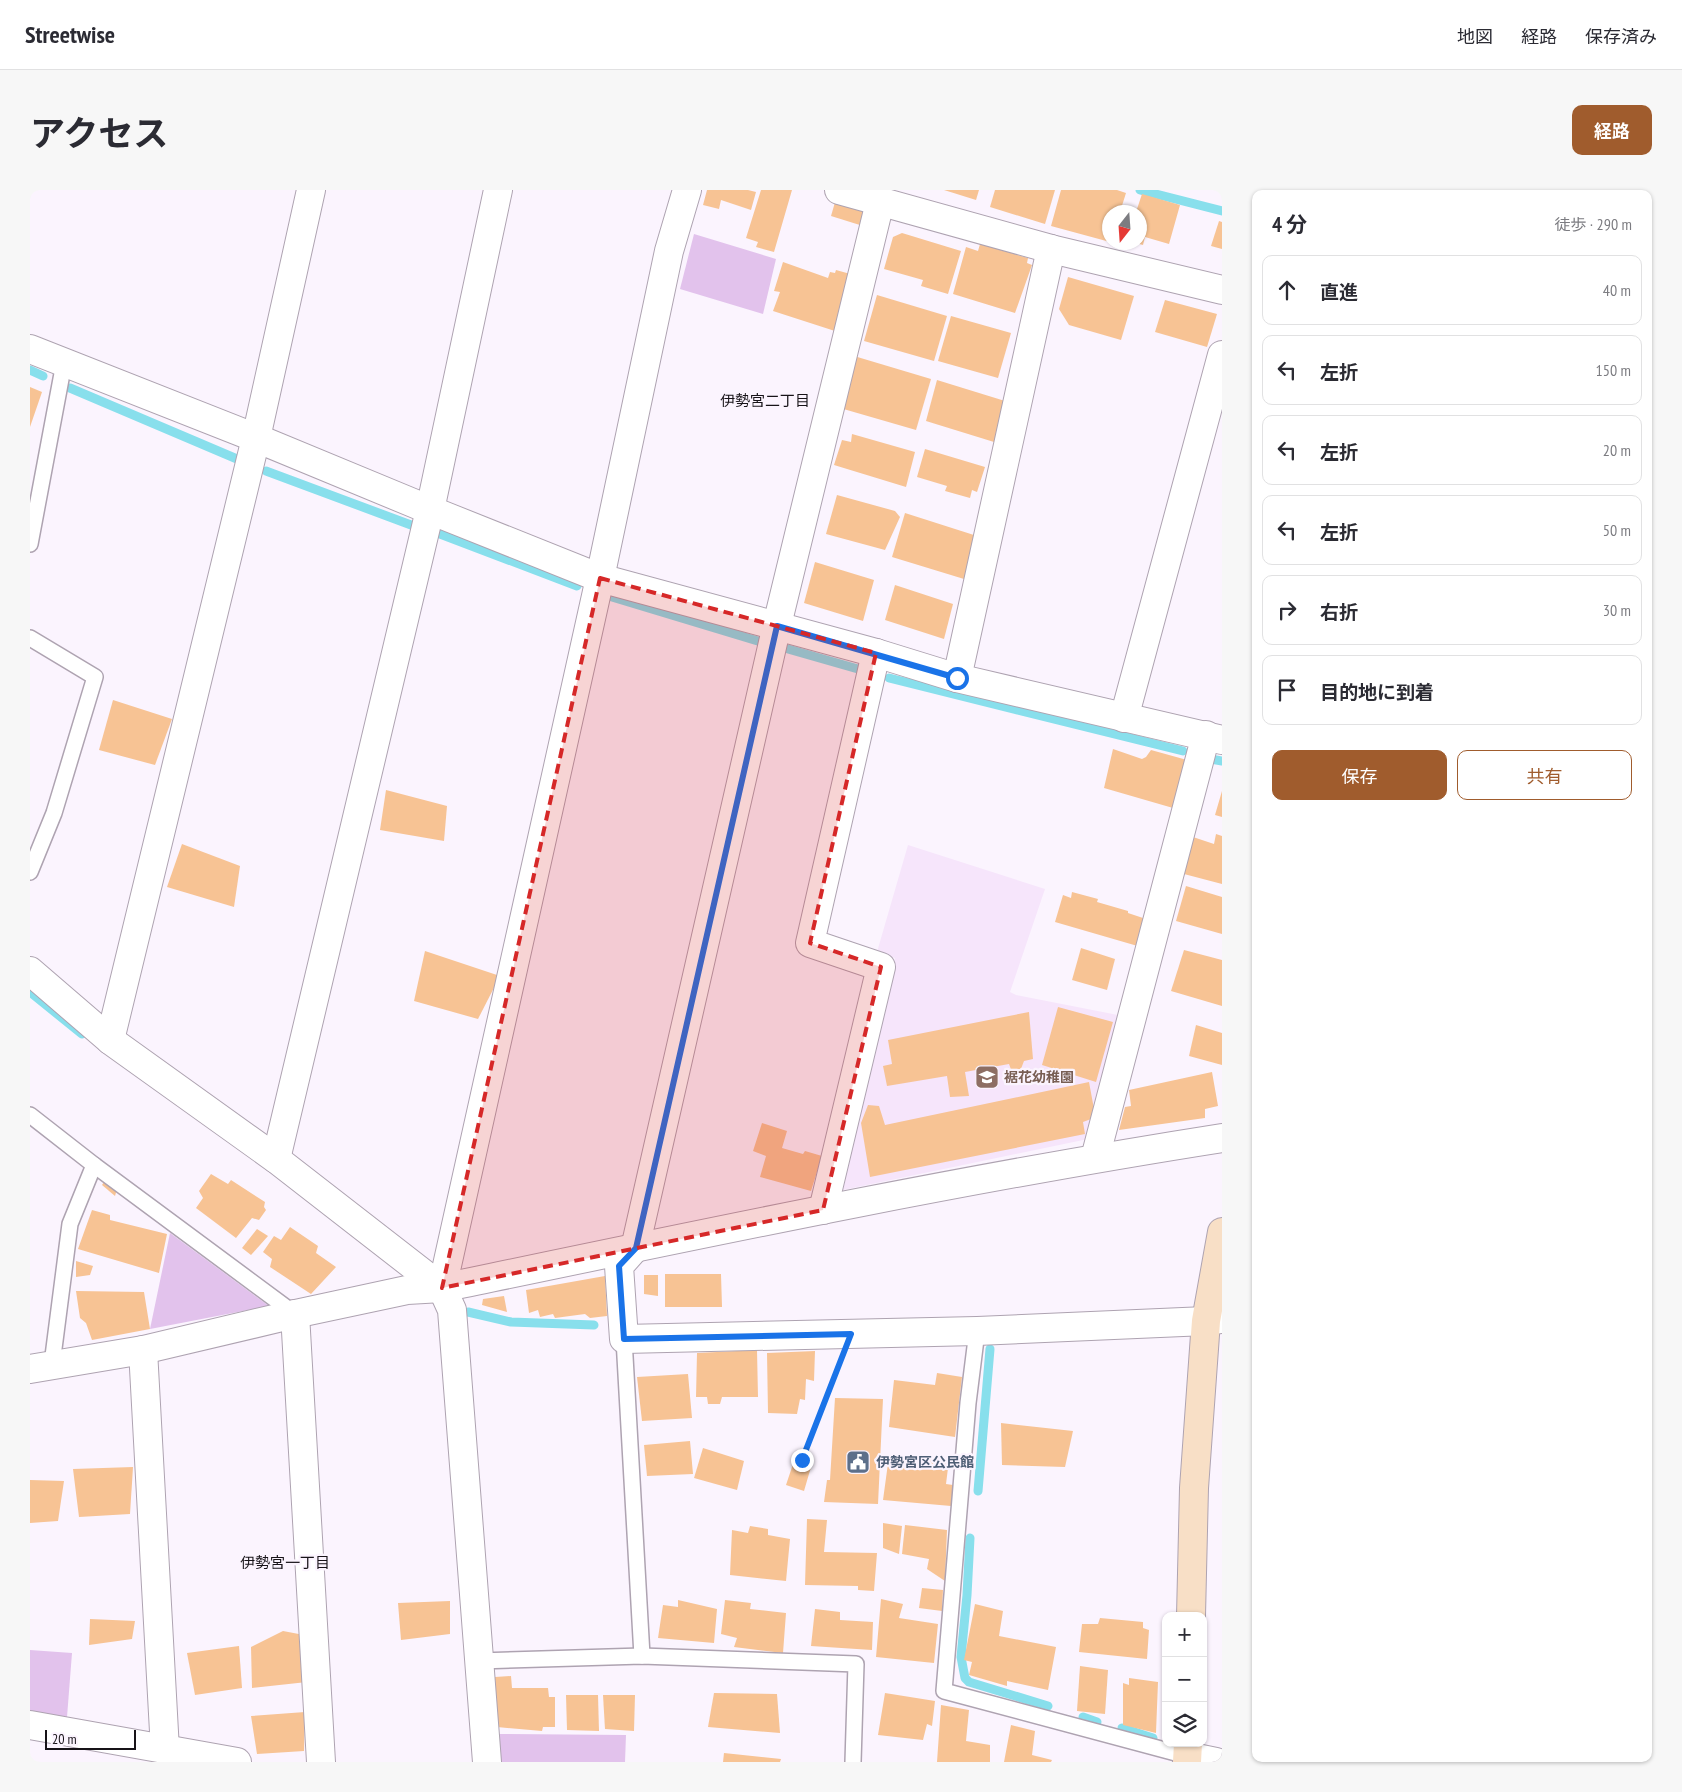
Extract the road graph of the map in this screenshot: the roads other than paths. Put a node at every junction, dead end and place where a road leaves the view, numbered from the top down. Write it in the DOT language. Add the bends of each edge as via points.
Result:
graph roads {
  1 [pos="311,190"];
  2 [pos="498,190"];
  3 [pos="687,190"];
  4 [pos="839,190"];
  5 [pos="880,202"];
  6 [pos="1051,249"];
  7 [pos="1222,290"];
  8 [pos="30,349"];
  9 [pos="1222,354"];
  10 [pos="64,363"];
  11 [pos="256,438"];
  12 [pos="430,510"];
  13 [pos="30,544"];
  14 [pos="600,578"];
  15 [pos="777,626"];
  16 [pos="30,638"];
  17 [pos="876,653"];
  18 [pos="957,678"];
  19 [pos="1124,718"];
  20 [pos="1214,738"];
  21 [pos="30,872"];
  22 [pos="30,971"];
  23 [pos="110,1040"];
  24 [pos="30,1115"];
  25 [pos="1222,1138"];
  26 [pos="1095,1158"];
  27 [pos="276,1159"];
  28 [pos="94,1165"];
  29 [pos="823,1210"];
  30 [pos="1222,1232"];
  31 [pos="636,1248"];
  32 [pos="442,1288"];
  33 [pos="295,1314"];
  34 [pos="1214,1320"];
  35 [pos="977,1331"];
  36 [pos="624,1339"];
  37 [pos="143,1350"];
  38 [pos="41,1366"];
  39 [pos="1191,1612"];
  40 [pos="642,1656"];
  41 [pos="479,1661"];
  42 [pos="30,1724"];
  43 [pos="164,1750"];
  44 [pos="1187,1754"];
  45 [pos="238,1762"];
  46 [pos="321,1762"];
  47 [pos="486,1762"];
  48 [pos="853,1762"];
  49 [pos="1216,1762"];
  1 -- 11 [label="street"];
  2 -- 12 [label="street"];
  3 -- 14 [label="street" via="669,251"];
  4 -- 5 [label="street"];
  5 -- 6 [label="street"];
  5 -- 15 [label="street"];
  6 -- 7 [label="street"];
  6 -- 18 [label="street"];
  8 -- 10 [label="street"];
  9 -- 19 [label="street"];
  10 -- 11 [label="street"];
  10 -- 13 [label="lane"];
  11 -- 12 [label="street"];
  11 -- 23 [label="street"];
  12 -- 14 [label="street"];
  12 -- 27 [label="street"];
  14 -- 15 [label="street"];
  14 -- 32 [label="street"];
  15 -- 17 [label="street"];
  15 -- 31 [label="street"];
  16 -- 21 [label="lane" via="95,677 54,812"];
  17 -- 18 [label="street"];
  17 -- 29 [label="street" via="810,943 881,968"];
  18 -- 19 [label="street"];
  19 -- 20 [label="street"];
  20 -- 26 [label="street"];
  22 -- 23 [label="street"];
  23 -- 27 [label="street"];
  24 -- 28 [label="lane"];
  25 -- 26 [label="street"];
  26 -- 29 [label="street"];
  27 -- 32 [label="street"];
  28 -- 33 [label="lane"];
  28 -- 38 [label="lane" via="70,1224"];
  29 -- 31 [label="street"];
  30 -- 34 [label="street"];
  31 -- 32 [label="street"];
  31 -- 36 [label="street" via="619,1266"];
  32 -- 33 [label="street" via="407,1290"];
  32 -- 41 [label="street" via="452,1310"];
  33 -- 37 [label="street"];
  33 -- 46 [label="street"];
  34 -- 35 [label="street"];
  34 -- 39 [label="street" via="1194,1488"];
  35 -- 36 [label="street"];
  35 -- 44 [label="lane" via="944,1691"];
  36 -- 40 [label="lane"];
  37 -- 38 [label="street"];
  37 -- 43 [label="street"];
  40 -- 41 [label="lane"];
  40 -- 48 [label="lane" via="856,1664"];
  41 -- 47 [label="street"];
  42 -- 43 [label="street"];
  43 -- 45 [label="street"];
  44 -- 49 [label="street"];
}
